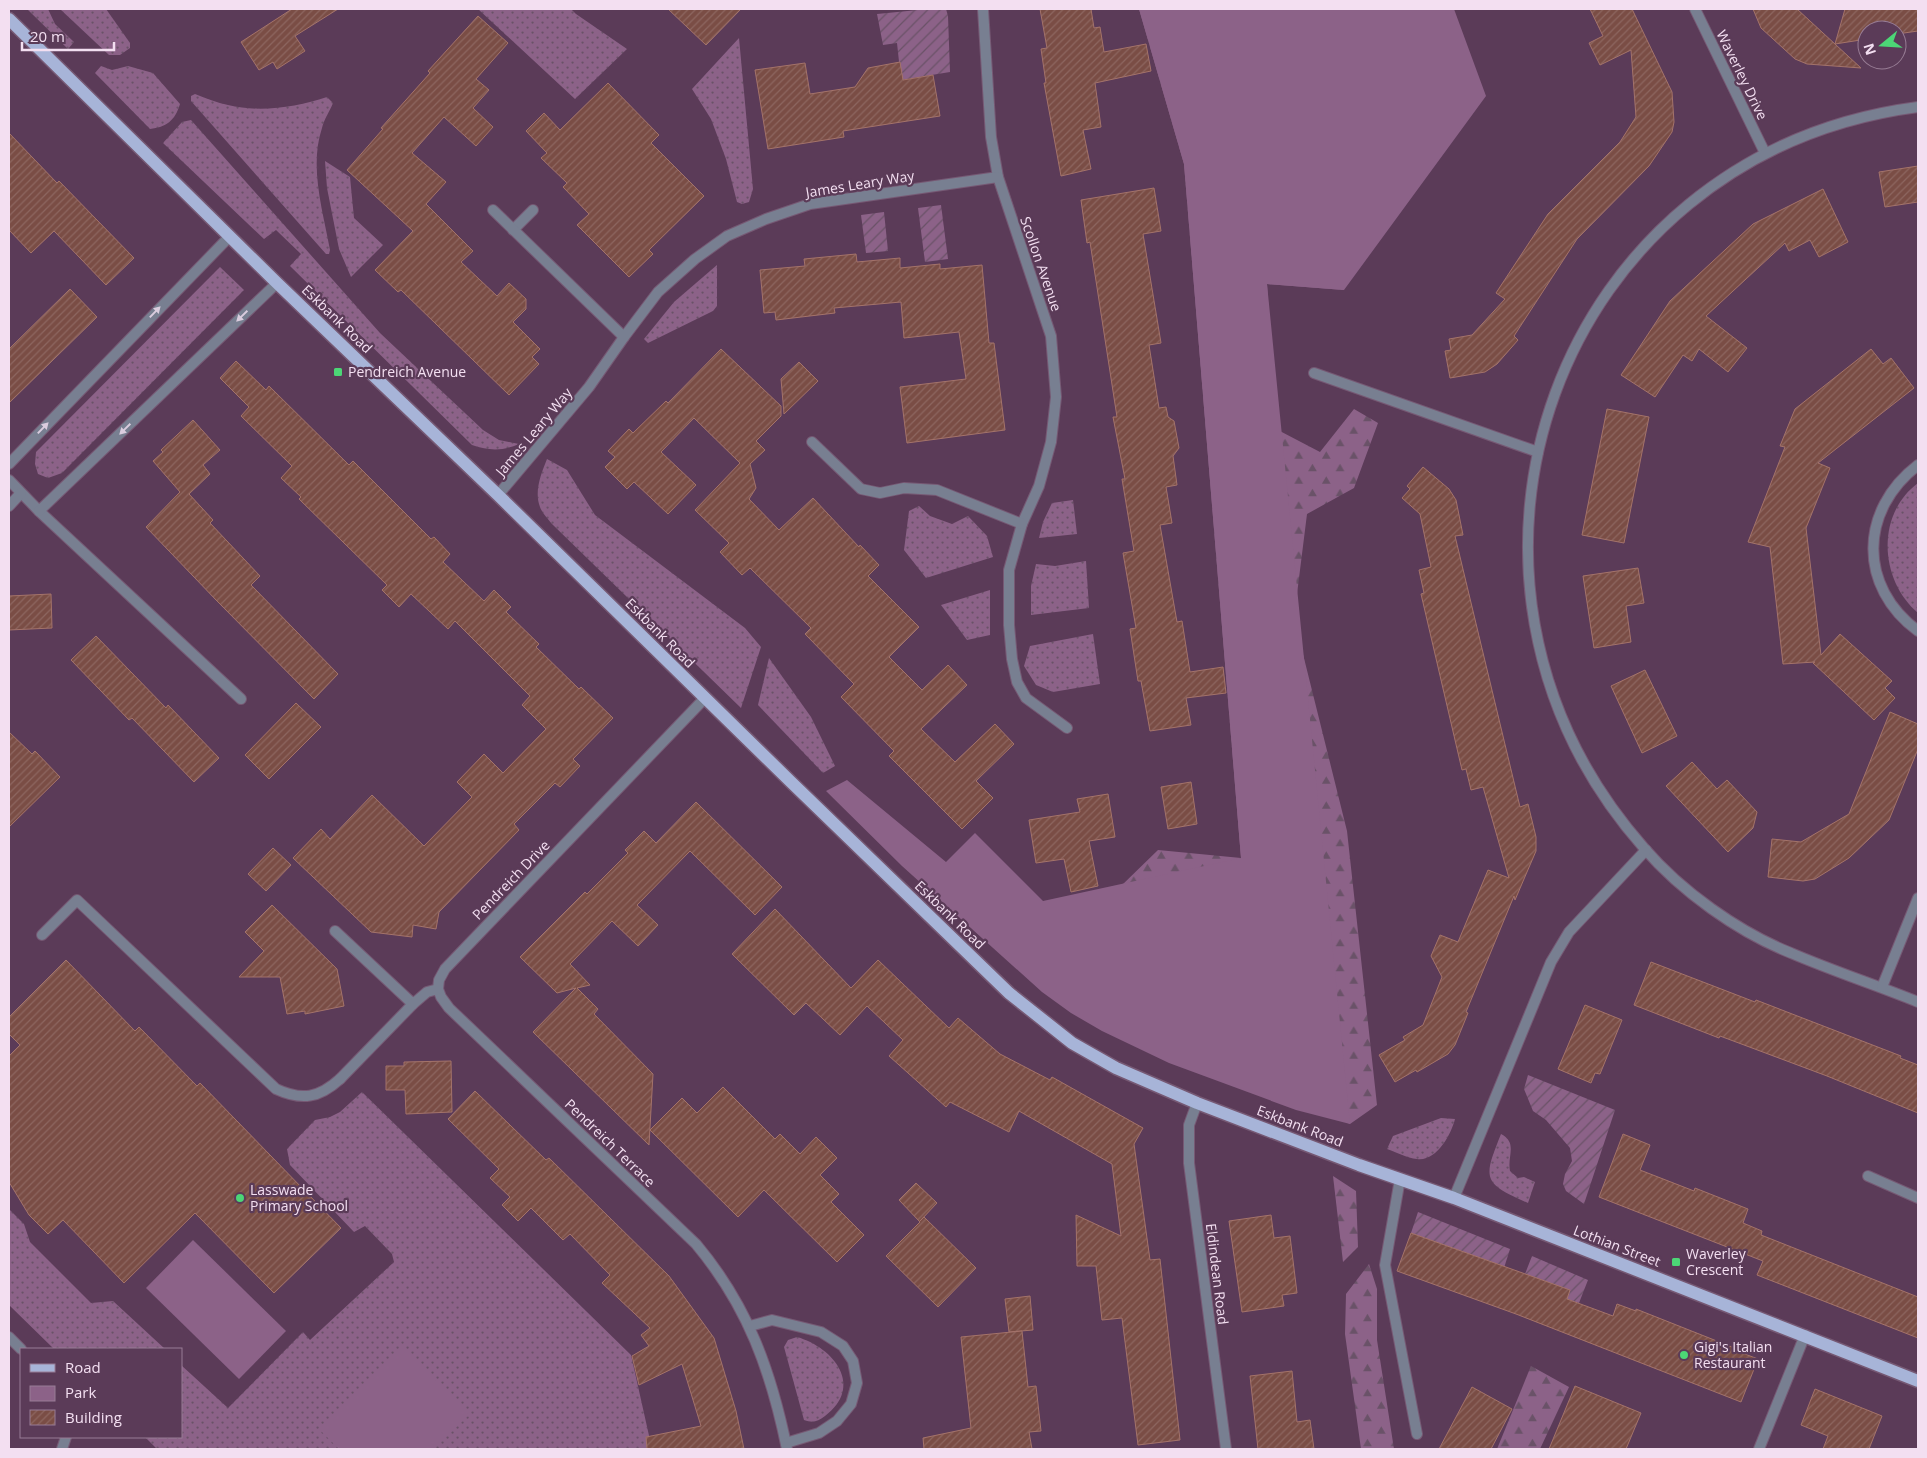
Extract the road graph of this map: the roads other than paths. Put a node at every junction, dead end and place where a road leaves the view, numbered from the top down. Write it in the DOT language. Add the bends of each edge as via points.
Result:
graph roads {
  1 [pos="984,9"];
  2 [pos="1695,9"];
  3 [pos="9,19"];
  4 [pos="1918,108"];
  5 [pos="1765,154"];
  6 [pos="998,177"];
  7 [pos="493,210"];
  8 [pos="533,210"];
  9 [pos="513,230"];
  10 [pos="230,236"];
  11 [pos="277,283"];
  12 [pos="624,337"];
  13 [pos="1314,373"];
  14 [pos="812,442"];
  15 [pos="1538,452"];
  16 [pos="9,464"];
  17 [pos="1918,465"];
  18 [pos="9,480"];
  19 [pos="21,493"];
  20 [pos="498,495"];
  21 [pos="9,506"];
  22 [pos="39,511"];
  23 [pos="1022,524"];
  24 [pos="1918,631"];
  25 [pos="705,698"];
  26 [pos="241,699"];
  27 [pos="1067,728"];
  28 [pos="1646,850"];
  29 [pos="1918,898"];
  30 [pos="335,931"];
  31 [pos="42,935"];
  32 [pos="1882,987"];
  33 [pos="438,989"];
  34 [pos="1918,1002"];
  35 [pos="413,1004"];
  36 [pos="1197,1103"];
  37 [pos="1359,1165"];
  38 [pos="1868,1176"];
  39 [pos="1400,1179"];
  40 [pos="1454,1198"];
  41 [pos="1918,1198"];
  42 [pos="750,1326"];
  43 [pos="1805,1335"];
  44 [pos="9,1337"];
  45 [pos="20,1348"];
  46 [pos="1918,1381"];
  47 [pos="1417,1434"];
  48 [pos="786,1446"];
  49 [pos="1226,1449"];
  50 [pos="1760,1449"];
  1 -- 6 [label="street, Scollon Avenue" via="990,137"];
  2 -- 5 [label="street, Waverley Drive"];
  3 -- 10 [label="main road, Eskbank Road"];
  4 -- 5 [label="street" via="1844,122"];
  5 -- 15 [label="street" via="1684,208 1620,274 1586,324 1555,391"];
  6 -- 12 [label="street, James Leary Way" via="810,204 766,219 728,236 695,259 658,292"];
  6 -- 23 [label="street, Scollon Avenue" via="1051,336 1056,397 1052,442 1039,486"];
  7 -- 9 [label="street"];
  8 -- 9 [label="street"];
  9 -- 12 [label="street"];
  10 -- 11 [label="main road, Eskbank Road"];
  16 -- 10 [label="street, one-way"];
  11 -- 20 [label="main road, Eskbank Road"];
  11 -- 22 [label="street, one-way"];
  12 -- 20 [label="street, James Leary Way" via="589,387"];
  13 -- 15 [label="street"];
  14 -- 23 [label="street" via="861,489 880,493 904,488 937,490"];
  15 -- 28 [label="street" via="1528,522 1527,566 1531,611 1540,654 1556,705 1591,778"];
  17 -- 24 [label="street" via="1890,493 1879,513 1873,556 1887,598 1900,616"];
  18 -- 19 [label="street"];
  19 -- 21 [label="street"];
  19 -- 22 [label="street"];
  20 -- 25 [label="main road, Eskbank Road"];
  22 -- 26 [label="street"];
  23 -- 27 [label="street, Scollon Avenue" via="1009,570 1009,625 1017,682 1026,698"];
  25 -- 33 [label="street, Pendreich Drive" via="445,969 438,980"];
  25 -- 36 [label="main road, Eskbank Road" via="1037,1017 1072,1043 1116,1068"];
  28 -- 32 [label="street" via="1676,880 1748,932 1788,952"];
  28 -- 40 [label="street" via="1569,932 1551,962"];
  29 -- 32 [label="street"];
  30 -- 35 [label="street"];
  31 -- 35 [label="street" via="77,900 276,1089 289,1095 302,1097 330,1088"];
  32 -- 34 [label="street"];
  33 -- 35 [label="street" via="427,992"];
  33 -- 42 [label="street, Pendreich Terrace" via="449,1008 696,1244 716,1268"];
  36 -- 37 [label="main road, Eskbank Road"];
  36 -- 49 [label="street, Eldindean Road" via="1189,1125 1190,1163"];
  37 -- 39 [label="main road, Lothian Street"];
  38 -- 41 [label="street"];
  39 -- 40 [label="main road, Lothian Street"];
  39 -- 47 [label="street" via="1385,1265"];
  40 -- 43 [label="main road, Lothian Street"];
  42 -- 48 [label="street, Pendreich Terrace" via="772,1386"];
  42 -- 48 [label="street, Pendreich Terrace" via="772,1320 821,1332 843,1346 853,1361 857,1383 851,1404 837,1421 819,1433"];
  43 -- 46 [label="main road, Lothian Street"];
  43 -- 50 [label="street"];
  44 -- 45 [label="street"];
}
